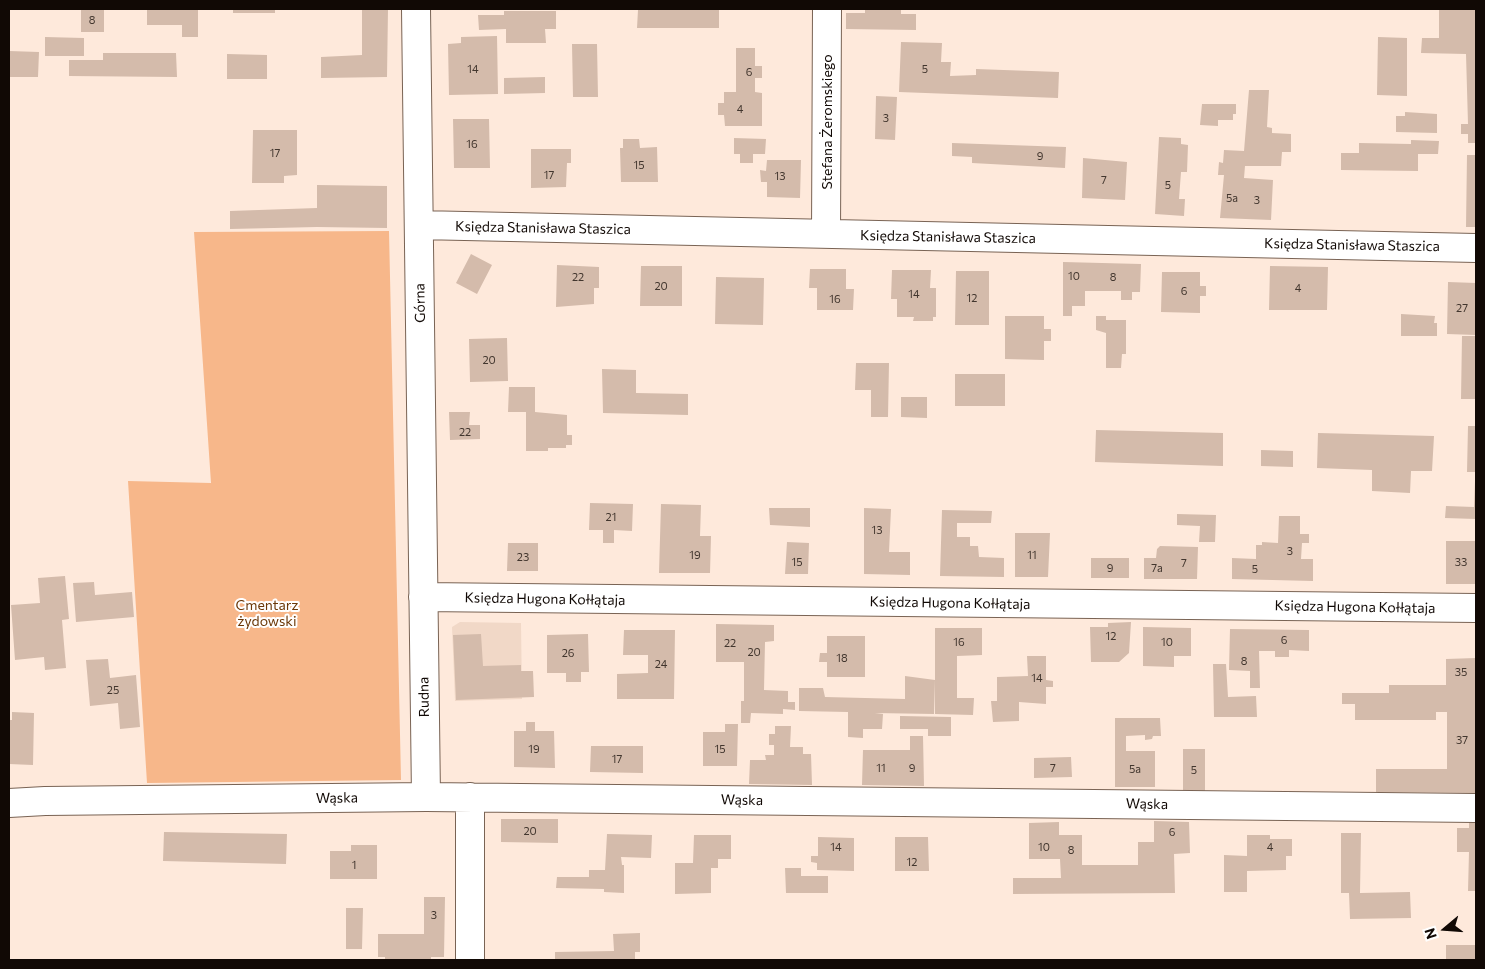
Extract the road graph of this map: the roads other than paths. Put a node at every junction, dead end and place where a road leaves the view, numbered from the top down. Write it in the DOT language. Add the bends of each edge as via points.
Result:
graph roads {
  1 [pos="416,9"];
  2 [pos="828,9"];
  3 [pos="419,225"];
  4 [pos="826,234"];
  5 [pos="1476,248"];
  6 [pos="423,597"];
  7 [pos="1476,608"];
  8 [pos="426,797"];
  9 [pos="470,797"];
  10 [pos="9,804"];
  11 [pos="1476,808"];
  12 [pos="470,960"];
  1 -- 3 [label="street, Górna"];
  2 -- 4 [label="street, Stefana Żeromskiego"];
  3 -- 4 [label="street, Księdza Stanisława Staszica"];
  3 -- 6 [label="street, Górna"];
  4 -- 5 [label="street, Księdza Stanisława Staszica"];
  6 -- 7 [label="street, Księdza Hugona Kołłątaja"];
  6 -- 8 [label="street, Rudna"];
  8 -- 9 [label="street, Wąska"];
  8 -- 10 [label="street, Wąska"];
  9 -- 11 [label="street, Wąska"];
  9 -- 12 [label="street"];
}
